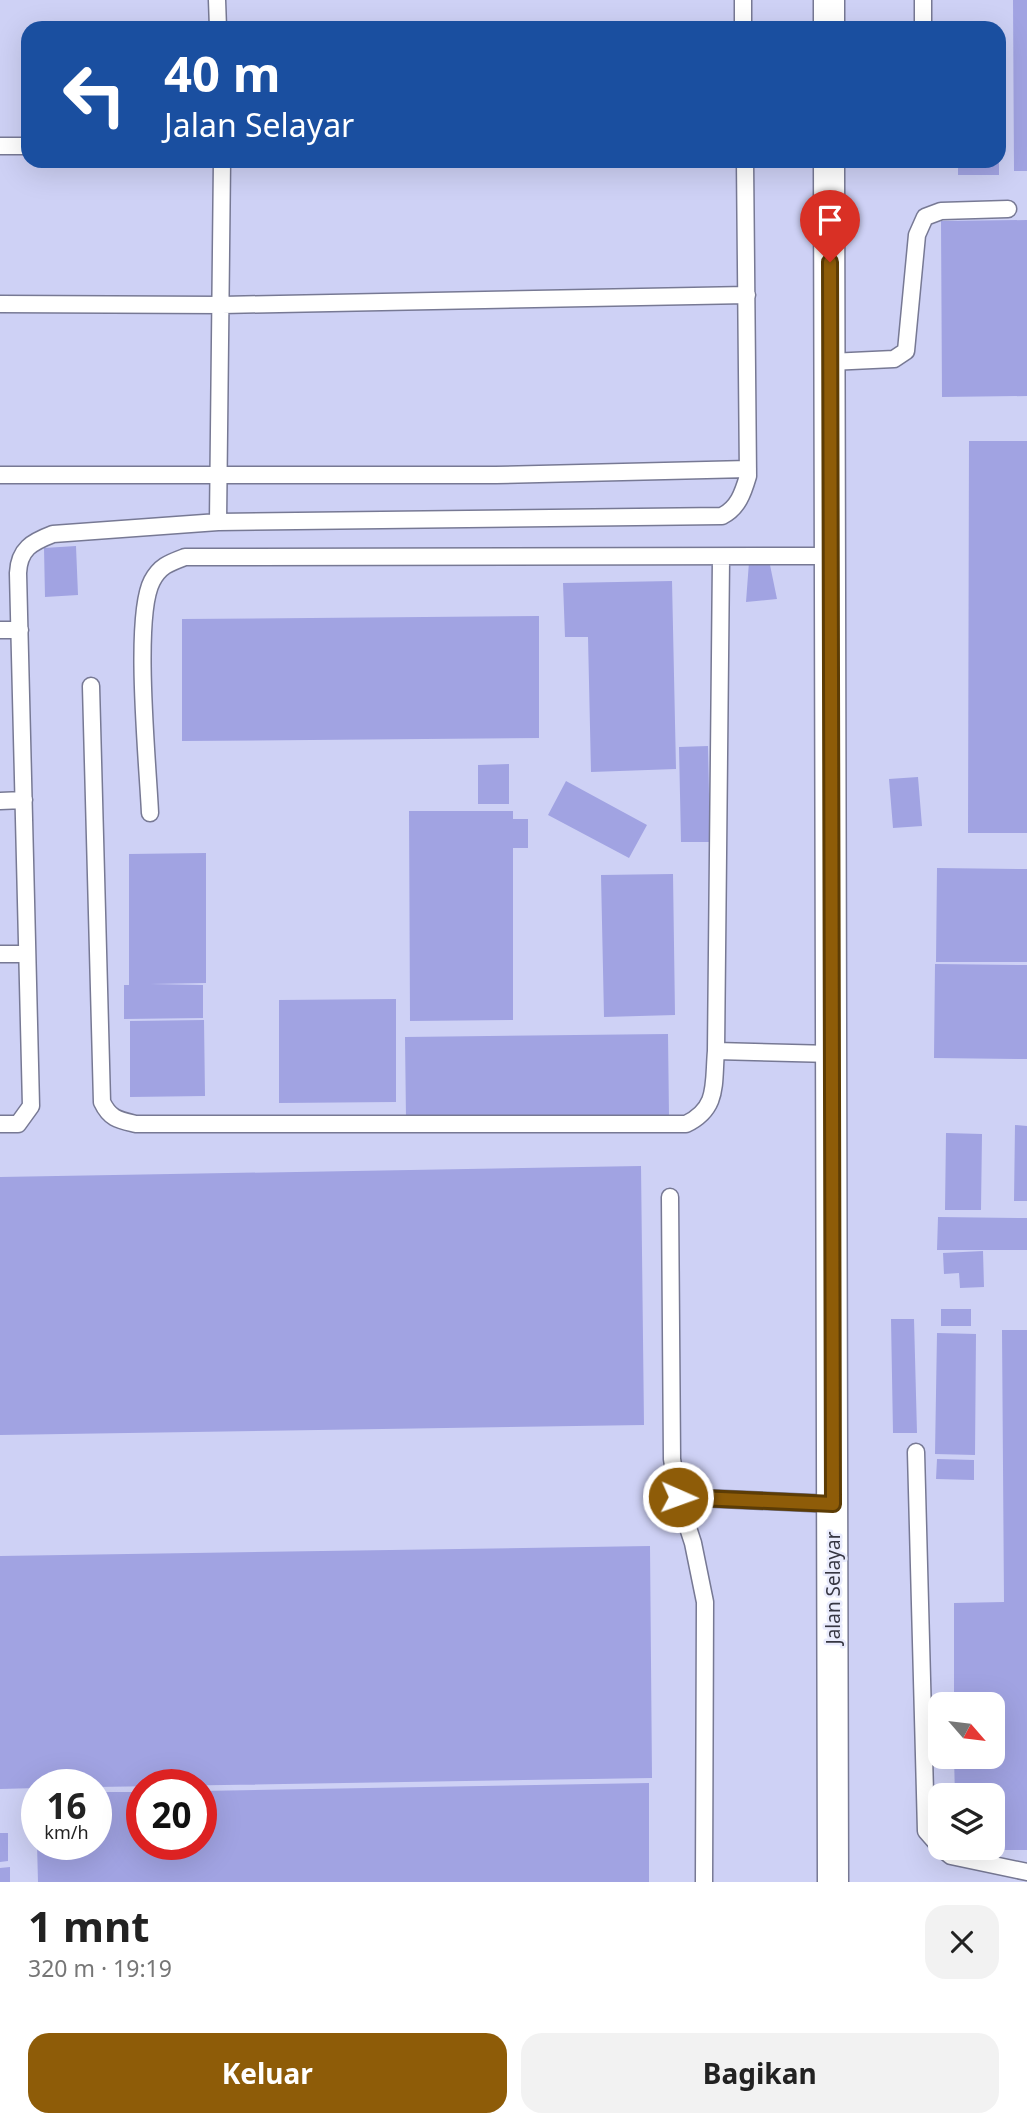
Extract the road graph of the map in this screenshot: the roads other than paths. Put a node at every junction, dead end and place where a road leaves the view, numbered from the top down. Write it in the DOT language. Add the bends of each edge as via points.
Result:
graph roads {
  1 [pos="217,0"];
  2 [pos="743,0"];
  3 [pos="828,0"];
  4 [pos="923,0"];
  5 [pos="218,21"];
  6 [pos="743,21"];
  7 [pos="829,21"];
  8 [pos="923,21"];
  9 [pos="0,146"];
  10 [pos="21,146"];
  11 [pos="222,168"];
  12 [pos="745,168"];
  13 [pos="829,168"];
  14 [pos="1008,209"];
  15 [pos="747,295"];
  16 [pos="0,304"];
  17 [pos="222,305"];
  18 [pos="830,362"];
  19 [pos="748,469"];
  20 [pos="219,474"];
  21 [pos="0,475"];
  22 [pos="218,522"];
  23 [pos="830,556"];
  24 [pos="721,559"];
  25 [pos="0,630"];
  26 [pos="20,630"];
  27 [pos="91,686"];
  28 [pos="24,800"];
  29 [pos="0,801"];
  30 [pos="149,813"];
  31 [pos="0,954"];
  32 [pos="25,954"];
  33 [pos="716,1051"];
  34 [pos="832,1054"];
  35 [pos="0,1124"];
  36 [pos="670,1197"];
  37 [pos="916,1452"];
  38 [pos="678,1497"];
  39 [pos="833,1504"];
  40 [pos="928,1833"];
  41 [pos="970,1860"];
  42 [pos="1027,1872"];
  43 [pos="704,1882"];
  44 [pos="833,1882"];
  1 -- 5 [label="lane"];
  2 -- 6 [label="lane"];
  3 -- 7 [label="street"];
  4 -- 8 [label="lane"];
  9 -- 10 [label="lane"];
  11 -- 17 [label="lane"];
  12 -- 15 [label="lane"];
  13 -- 18 [label="street, Jalan Selayar"];
  14 -- 18 [label="lane" via="941,211 925,217 917,235 906,351 894,359"];
  15 -- 17 [label="lane"];
  15 -- 19 [label="lane"];
  16 -- 17 [label="lane"];
  17 -- 20 [label="lane"];
  18 -- 23 [label="street, Jalan Selayar"];
  19 -- 20 [label="lane" via="496,475"];
  19 -- 22 [label="lane" via="742,495 722,516"];
  20 -- 21 [label="lane"];
  20 -- 22 [label="lane"];
  22 -- 26 [label="lane" via="53,534 30,543 19,559"];
  23 -- 24 [label="lane"];
  23 -- 34 [label="street, Jalan Selayar"];
  24 -- 30 [label="lane" via="185,557 163,565 150,584 143,632"];
  24 -- 33 [label="lane"];
  25 -- 26 [label="lane"];
  26 -- 28 [label="lane"];
  27 -- 33 [label="lane" via="102,1102 116,1120 136,1124 686,1124 703,1116 710,1105"];
  28 -- 29 [label="lane"];
  28 -- 32 [label="lane"];
  31 -- 32 [label="lane"];
  32 -- 35 [label="lane" via="31,1106 18,1124"];
  33 -- 34 [label="lane"];
  34 -- 39 [label="street, Jalan Selayar"];
  36 -- 38 [label="lane" via="673,1459"];
  37 -- 40 [label="lane"];
  38 -- 39 [label="lane"];
  38 -- 43 [label="lane" via="705,1602"];
  39 -- 44 [label="street, Jalan Selayar"];
  41 -- 42 [label="lane"];
}
